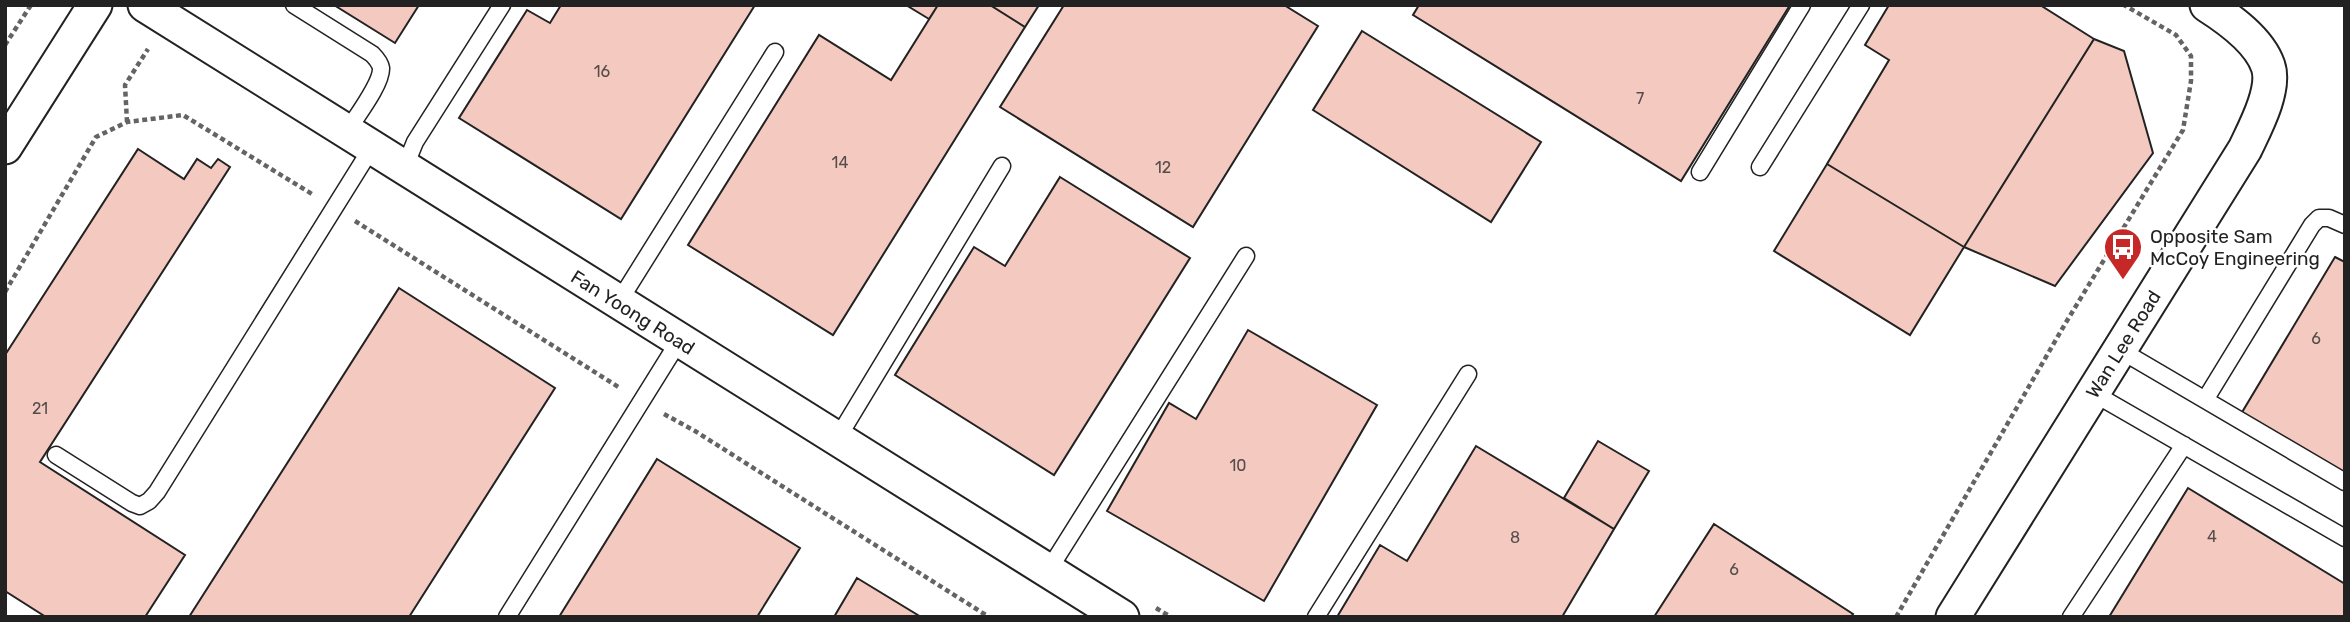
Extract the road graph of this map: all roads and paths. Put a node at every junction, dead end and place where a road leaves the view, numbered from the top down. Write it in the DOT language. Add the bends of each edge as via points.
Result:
graph roads {
  1 [pos="31,5"];
  2 [pos="95,5"];
  3 [pos="294,5"];
  4 [pos="502,5"];
  5 [pos="1802,5"];
  6 [pos="1861,5"];
  7 [pos="2124,5"];
  8 [pos="2207,5"];
  9 [pos="156,12"];
  10 [pos="5,46"];
  11 [pos="775,52"];
  12 [pos="127,122"];
  13 [pos="359,141"];
  14 [pos="5,147"];
  15 [pos="1002,166"];
  16 [pos="1760,167"];
  17 [pos="404,169"];
  18 [pos="1700,172"];
  19 [pos="334,208"];
  20 [pos="2345,225"];
  21 [pos="1246,256"];
  22 [pos="5,292"];
  23 [pos="618,303"];
  24 [pos="679,341"];
  25 [pos="2120,350"];
  26 [pos="1468,374"];
  27 [pos="2093,393"];
  28 [pos="2205,400"];
  29 [pos="641,401"];
  30 [pos="837,439"];
  31 [pos="2184,445"];
  32 [pos="56,455"];
  33 [pos="2345,482"];
  34 [pos="2345,538"];
  35 [pos="1048,571"];
  36 [pos="1111,614"];
  37 [pos="507,617"];
  38 [pos="989,617"];
  39 [pos="1316,617"];
  40 [pos="1896,617"];
  41 [pos="1954,617"];
  42 [pos="2071,617"];
  1 -- 10 [label="path"];
  2 -- 14 [label="street"];
  3 -- 13 [label="lane" via="379,61 379,80"];
  4 -- 17 [label="lane" via="415,142"];
  5 -- 18 [label="lane"];
  6 -- 16 [label="lane"];
  7 -- 40 [label="path" via="2176,35 2191,56 2183,130"];
  8 -- 25 [label="street, Wan Lee Road" via="2255,45 2269,67 2268,91 2245,149"];
  9 -- 12 [label="path" via="125,85"];
  9 -- 13 [label="street, Fan Yoong Road"];
  11 -- 23 [label="lane"];
  12 -- 19 [label="path" via="183,115"];
  12 -- 22 [label="path" via="96,137"];
  13 -- 17 [label="street, Fan Yoong Road"];
  13 -- 19 [label="lane"];
  15 -- 30 [label="lane"];
  17 -- 23 [label="street, Fan Yoong Road"];
  19 -- 29 [label="path"];
  19 -- 32 [label="lane" via="149,501 140,506 132,503"];
  20 -- 28 [label="lane" via="2329,218 2319,218 2312,225"];
  21 -- 35 [label="lane"];
  23 -- 24 [label="street, Fan Yoong Road"];
  24 -- 29 [label="lane"];
  24 -- 30 [label="street, Fan Yoong Road"];
  25 -- 27 [label="street, Wan Lee Road"];
  25 -- 28 [label="lane"];
  26 -- 39 [label="lane"];
  27 -- 31 [label="lane"];
  27 -- 41 [label="street, Wan Lee Road"];
  28 -- 33 [label="lane"];
  29 -- 37 [label="lane"];
  29 -- 38 [label="path"];
  30 -- 35 [label="street, Fan Yoong Road"];
  31 -- 34 [label="lane"];
  31 -- 42 [label="lane"];
  35 -- 36 [label="street, Fan Yoong Road"];
}
